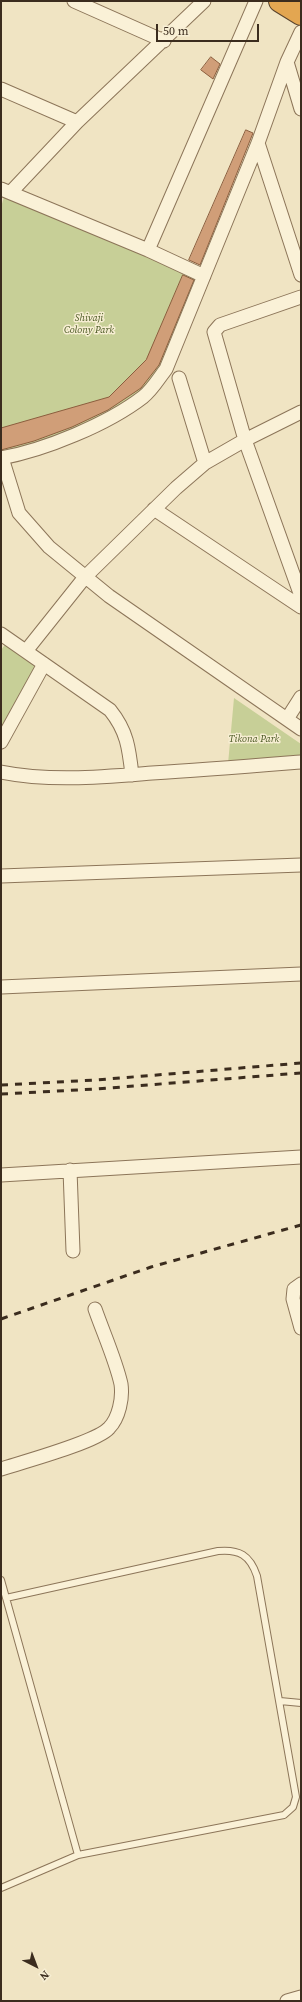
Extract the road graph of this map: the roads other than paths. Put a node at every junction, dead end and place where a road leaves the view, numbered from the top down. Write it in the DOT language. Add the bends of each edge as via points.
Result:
graph roads {
  1 [pos="74,1"];
  2 [pos="204,1"];
  3 [pos="256,1"];
  4 [pos="280,1"];
  5 [pos="301,14"];
  6 [pos="301,32"];
  7 [pos="164,41"];
  8 [pos="287,62"];
  9 [pos="1,89"];
  10 [pos="301,109"];
  11 [pos="77,122"];
  12 [pos="258,143"];
  13 [pos="6,191"];
  14 [pos="148,250"];
  15 [pos="301,275"];
  16 [pos="204,276"];
  17 [pos="301,298"];
  18 [pos="178,378"];
  19 [pos="301,412"];
  20 [pos="245,440"];
  21 [pos="2,458"];
  22 [pos="205,463"];
  23 [pos="154,509"];
  24 [pos="85,577"];
  25 [pos="301,596"];
  26 [pos="301,607"];
  27 [pos="3,638"];
  28 [pos="26,652"];
  29 [pos="44,664"];
  30 [pos="301,697"];
  31 [pos="287,719"];
  32 [pos="301,729"];
  33 [pos="1,742"];
  34 [pos="301,762"];
  35 [pos="1,772"];
  36 [pos="132,775"];
  37 [pos="301,865"];
  38 [pos="1,876"];
  39 [pos="301,974"];
  40 [pos="1,987"];
  41 [pos="301,1158"];
  42 [pos="70,1170"];
  43 [pos="1,1175"];
  44 [pos="73,1250"];
  45 [pos="301,1284"];
  46 [pos="95,1309"];
  47 [pos="301,1328"];
  48 [pos="1,1469"];
  49 [pos="1,1580"];
  50 [pos="6,1598"];
  51 [pos="280,1701"];
  52 [pos="301,1703"];
  53 [pos="78,1855"];
  54 [pos="1,1888"];
  55 [pos="301,1997"];
  56 [pos="287,2001"];
  1 -- 7 [label="street"];
  2 -- 7 [label="street"];
  3 -- 14 [label="street"];
  4 -- 5 [label="highway"];
  6 -- 8 [label="street"];
  7 -- 11 [label="street"];
  8 -- 10 [label="street"];
  8 -- 12 [label="street"];
  9 -- 11 [label="street"];
  11 -- 13 [label="street"];
  12 -- 15 [label="street"];
  12 -- 16 [label="street"];
  13 -- 14 [label="street"];
  14 -- 16 [label="street"];
  16 -- 21 [label="street" via="170,361 144,396 107,421 31,451"];
  17 -- 20 [label="street" via="214,329"];
  18 -- 22 [label="street"];
  19 -- 20 [label="street"];
  20 -- 22 [label="street"];
  20 -- 25 [label="street"];
  21 -- 24 [label="street" via="16,507 23,519 48,547"];
  22 -- 23 [label="street"];
  23 -- 24 [label="street"];
  23 -- 26 [label="street"];
  24 -- 28 [label="street"];
  24 -- 31 [label="street"];
  27 -- 28 [label="street"];
  28 -- 29 [label="street"];
  29 -- 33 [label="street"];
  29 -- 36 [label="street" via="110,710 118,720 128,741"];
  30 -- 31 [label="street"];
  31 -- 32 [label="street"];
  34 -- 36 [label="street"];
  35 -- 36 [label="street" via="30,778"];
  37 -- 38 [label="street"];
  39 -- 40 [label="street"];
  41 -- 42 [label="street"];
  42 -- 43 [label="street"];
  42 -- 44 [label="street"];
  45 -- 47 [label="street" via="294,1289 292,1296"];
  46 -- 48 [label="street" via="121,1383 120,1402 112,1423 101,1434 92,1438"];
  49 -- 50 [label="lane"];
  50 -- 51 [label="lane" via="218,1551 235,1551 250,1561 257,1576"];
  50 -- 53 [label="lane"];
  51 -- 52 [label="lane"];
  51 -- 53 [label="lane" via="296,1797 291,1811 279,1817"];
  53 -- 54 [label="lane"];
  55 -- 56 [label="street"];
}
